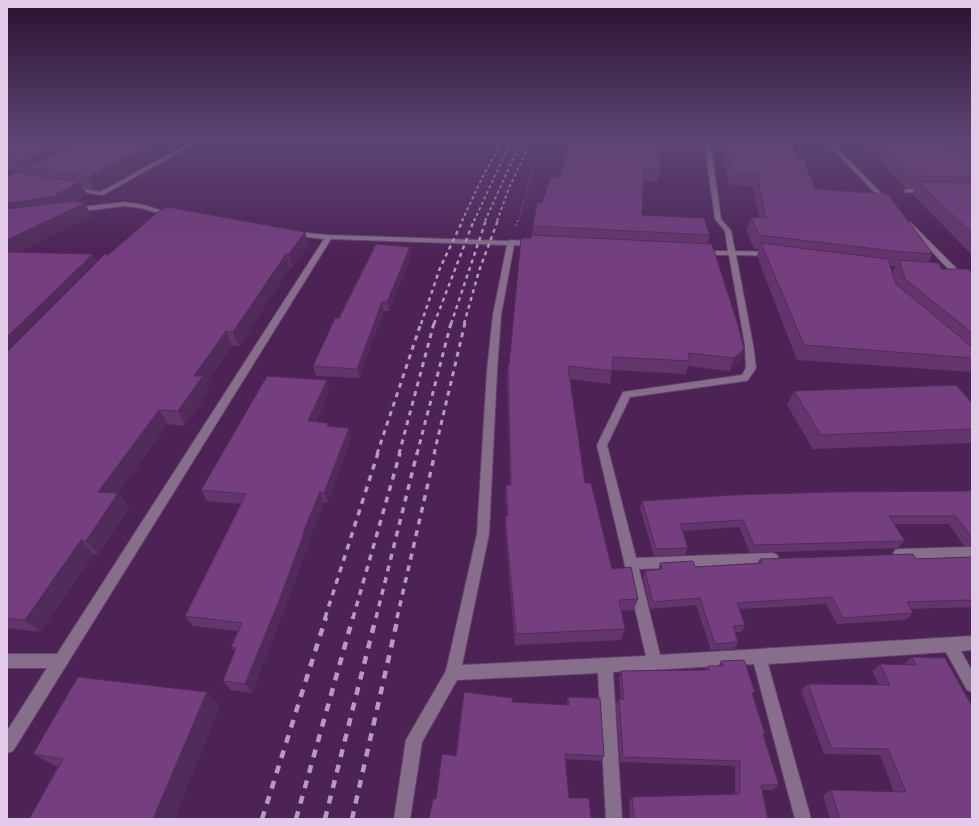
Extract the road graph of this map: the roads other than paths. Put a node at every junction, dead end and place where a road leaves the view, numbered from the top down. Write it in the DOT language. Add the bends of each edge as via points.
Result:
graph roads {
  1 [pos="131,178"];
  2 [pos="712,178"];
  3 [pos="863,178"];
  4 [pos="63,188"];
  5 [pos="907,191"];
  6 [pos="936,192"];
  7 [pos="891,206"];
  8 [pos="66,212"];
  9 [pos="902,218"];
  10 [pos="162,220"];
  11 [pos="287,234"];
  12 [pos="328,237"];
  13 [pos="511,242"];
  14 [pos="542,244"];
  15 [pos="696,253"];
  16 [pos="733,254"];
  17 [pos="776,254"];
  18 [pos="943,274"];
  19 [pos="957,275"];
  20 [pos="972,276"];
  21 [pos="972,289"];
  22 [pos="972,552"];
  23 [pos="884,555"];
  24 [pos="789,558"];
  25 [pos="631,564"];
  26 [pos="972,643"];
  27 [pos="950,645"];
  28 [pos="760,658"];
  29 [pos="7,661"];
  30 [pos="61,661"];
  31 [pos="655,663"];
  32 [pos="605,665"];
  33 [pos="453,673"];
  34 [pos="972,686"];
  35 [pos="7,745"];
  36 [pos="402,819"];
  37 [pos="614,819"];
  38 [pos="803,819"];
  1 -- 4 [label="street" via="101,194"];
  2 -- 16 [label="street" via="718,219 728,231"];
  3 -- 7 [label="street"];
  5 -- 6 [label="street"];
  8 -- 10 [label="street" via="124,204 175,215"];
  9 -- 19 [label="street"];
  11 -- 12 [label="street"];
  12 -- 13 [label="street"];
  12 -- 30 [label="street"];
  13 -- 14 [label="street"];
  13 -- 33 [label="street" via="498,314 492,371 483,534"];
  15 -- 16 [label="street"];
  16 -- 17 [label="street"];
  16 -- 25 [label="street" via="749,345 751,368 745,378 626,394 602,445"];
  18 -- 19 [label="street"];
  19 -- 20 [label="street"];
  19 -- 21 [label="street"];
  22 -- 23 [label="street"];
  24 -- 25 [label="street"];
  25 -- 31 [label="street"];
  26 -- 27 [label="street"];
  27 -- 28 [label="street"];
  27 -- 34 [label="street"];
  28 -- 31 [label="street"];
  28 -- 38 [label="street"];
  29 -- 30 [label="street"];
  30 -- 35 [label="street"];
  31 -- 32 [label="street"];
  32 -- 33 [label="street"];
  32 -- 37 [label="street"];
  33 -- 36 [label="street" via="414,740"];
}
